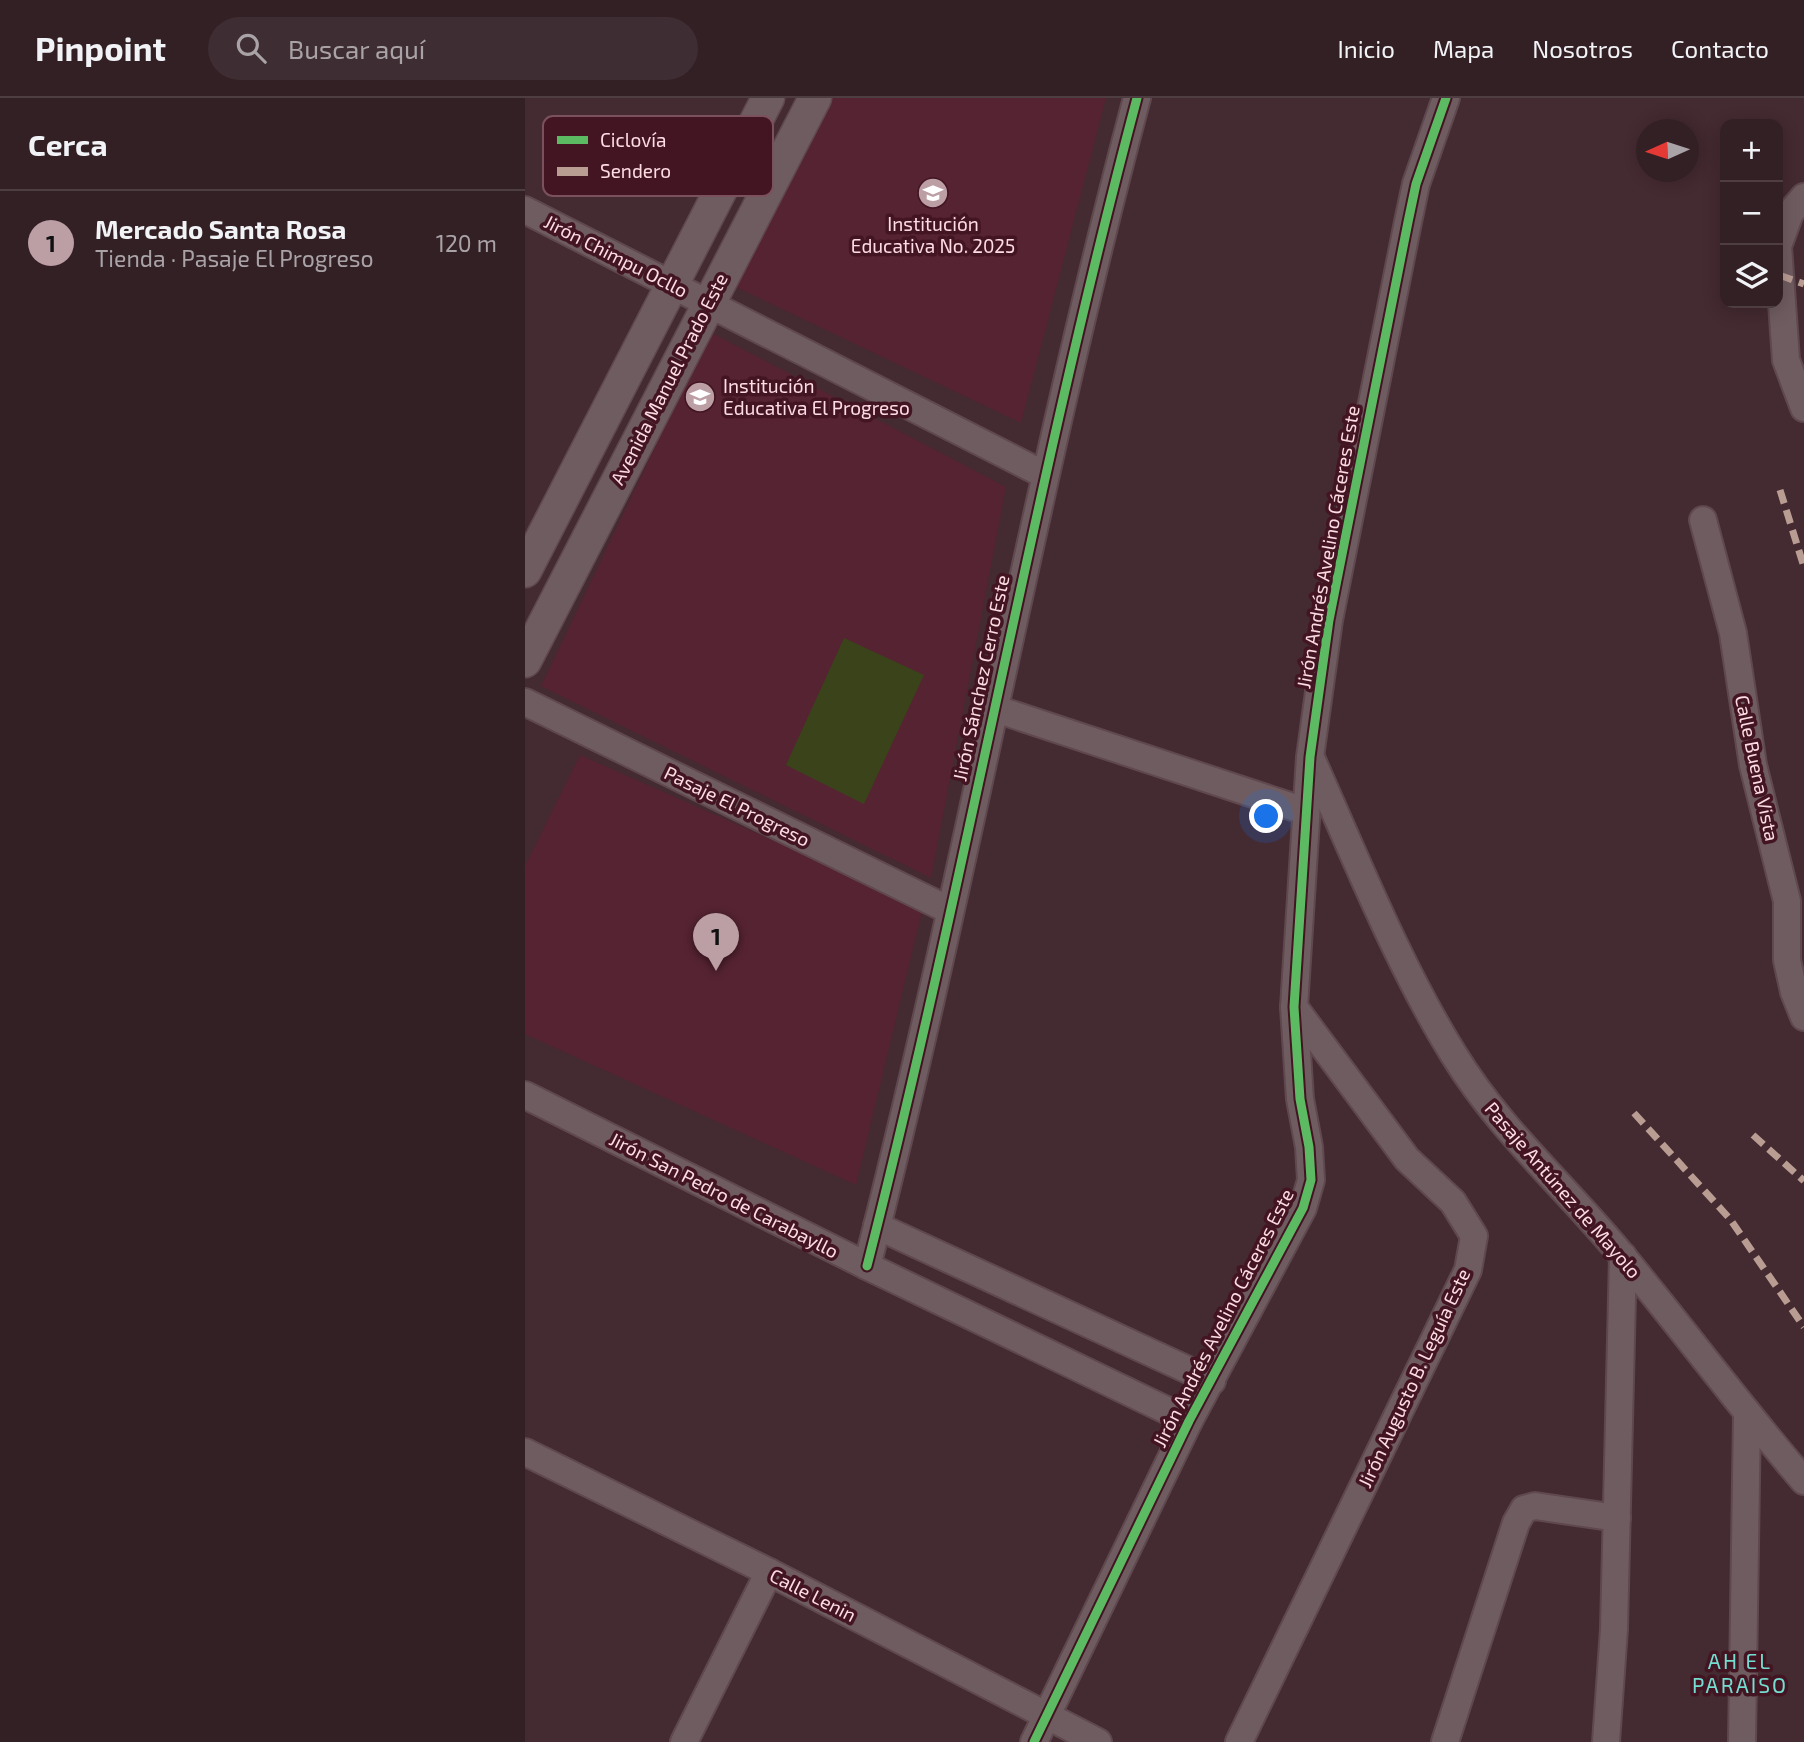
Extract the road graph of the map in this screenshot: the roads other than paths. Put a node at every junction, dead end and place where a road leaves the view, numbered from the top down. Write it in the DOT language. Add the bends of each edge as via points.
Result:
graph roads {
  1 [pos="768,98"];
  2 [pos="814,98"];
  3 [pos="1137,98"];
  4 [pos="1446,98"];
  5 [pos="759,116"];
  6 [pos="773,177"];
  7 [pos="718,196"];
  8 [pos="763,196"];
  9 [pos="1804,197"];
  10 [pos="525,210"];
  11 [pos="673,284"];
  12 [pos="708,303"];
  13 [pos="1804,408"];
  14 [pos="1043,474"];
  15 [pos="1703,520"];
  16 [pos="525,571"];
  17 [pos="525,661"];
  18 [pos="525,702"];
  19 [pos="993,708"];
  20 [pos="1310,757"];
  21 [pos="1305,811"];
  22 [pos="949,910"];
  23 [pos="1294,1007"];
  24 [pos="1804,1017"];
  25 [pos="525,1095"];
  26 [pos="877,1226"];
  27 [pos="1623,1256"];
  28 [pos="867,1266"];
  29 [pos="1212,1381"];
  30 [pos="1747,1415"];
  31 [pos="1189,1421"];
  32 [pos="525,1452"];
  33 [pos="1804,1482"];
  34 [pos="1617,1518"];
  35 [pos="769,1572"];
  36 [pos="1047,1715"];
  37 [pos="684,1742"];
  38 [pos="1034,1742"];
  39 [pos="1098,1742"];
  40 [pos="1239,1742"];
  41 [pos="1445,1742"];
  42 [pos="1607,1742"];
  43 [pos="1742,1742"];
  1 -- 5 [label="street, Avenida Manuel Prado Este"];
  2 -- 6 [label="street, Avenida Manuel Prado Este"];
  3 -- 14 [label="street, Jirón Sánchez Cerro Este"];
  4 -- 20 [label="street, Jirón Andrés Avelino Cáceres Este" via="1416,184 1329,620"];
  7 -- 11 [label="street, Avenida Manuel Prado Este"];
  8 -- 12 [label="street, Avenida Manuel Prado Este"];
  9 -- 13 [label="street" via="1790,213 1778,246 1786,360"];
  10 -- 11 [label="street, Jirón Chimpu Ocllo"];
  11 -- 12 [label="street, Jirón Chimpu Ocllo"];
  11 -- 16 [label="street, Avenida Manuel Prado Este"];
  12 -- 14 [label="street, Jirón Chimpu Ocllo"];
  12 -- 17 [label="street, Avenida Manuel Prado Este"];
  14 -- 19 [label="street, Jirón Sánchez Cerro Este"];
  15 -- 24 [label="street, Calle Buena Vista" via="1733,633 1753,765 1787,901 1787,960"];
  18 -- 22 [label="street, Pasaje El Progreso"];
  19 -- 21 [label="street"];
  19 -- 22 [label="street, Jirón Sánchez Cerro Este"];
  20 -- 21 [label="street, Jirón Andrés Avelino Cáceres Este"];
  20 -- 27 [label="street, Pasaje Antúnez de Mayolo" via="1453,1055 1504,1128"];
  21 -- 23 [label="street, Jirón Andrés Avelino Cáceres Este"];
  22 -- 26 [label="street, Jirón Sánchez Cerro Este"];
  23 -- 29 [label="street, Jirón Andrés Avelino Cáceres Este" via="1311,1180 1303,1208"];
  23 -- 40 [label="street, Jirón Augusto B. Leguía Este" via="1407,1159 1453,1202 1474,1236 1468,1270"];
  25 -- 28 [label="street, Jirón San Pedro de Carabayllo"];
  26 -- 28 [label="street, Jirón Sánchez Cerro Este"];
  26 -- 29 [label="street"];
  27 -- 30 [label="street, Pasaje Antúnez de Mayolo"];
  27 -- 34 [label="street"];
  28 -- 31 [label="street, Jirón San Pedro de Carabayllo"];
  29 -- 31 [label="street, Jirón Andrés Avelino Cáceres Este"];
  30 -- 33 [label="street, Pasaje Antúnez de Mayolo"];
  30 -- 43 [label="street"];
  31 -- 36 [label="street, Jirón Andrés Avelino Cáceres Este"];
  32 -- 35 [label="street, Calle Lenin"];
  34 -- 41 [label="street" via="1535,1506 1524,1509"];
  34 -- 42 [label="street"];
  35 -- 36 [label="street, Calle Lenin"];
  35 -- 37 [label="street"];
  36 -- 38 [label="street, Jirón Andrés Avelino Cáceres Este"];
  36 -- 39 [label="street, Calle Lenin"];
}
